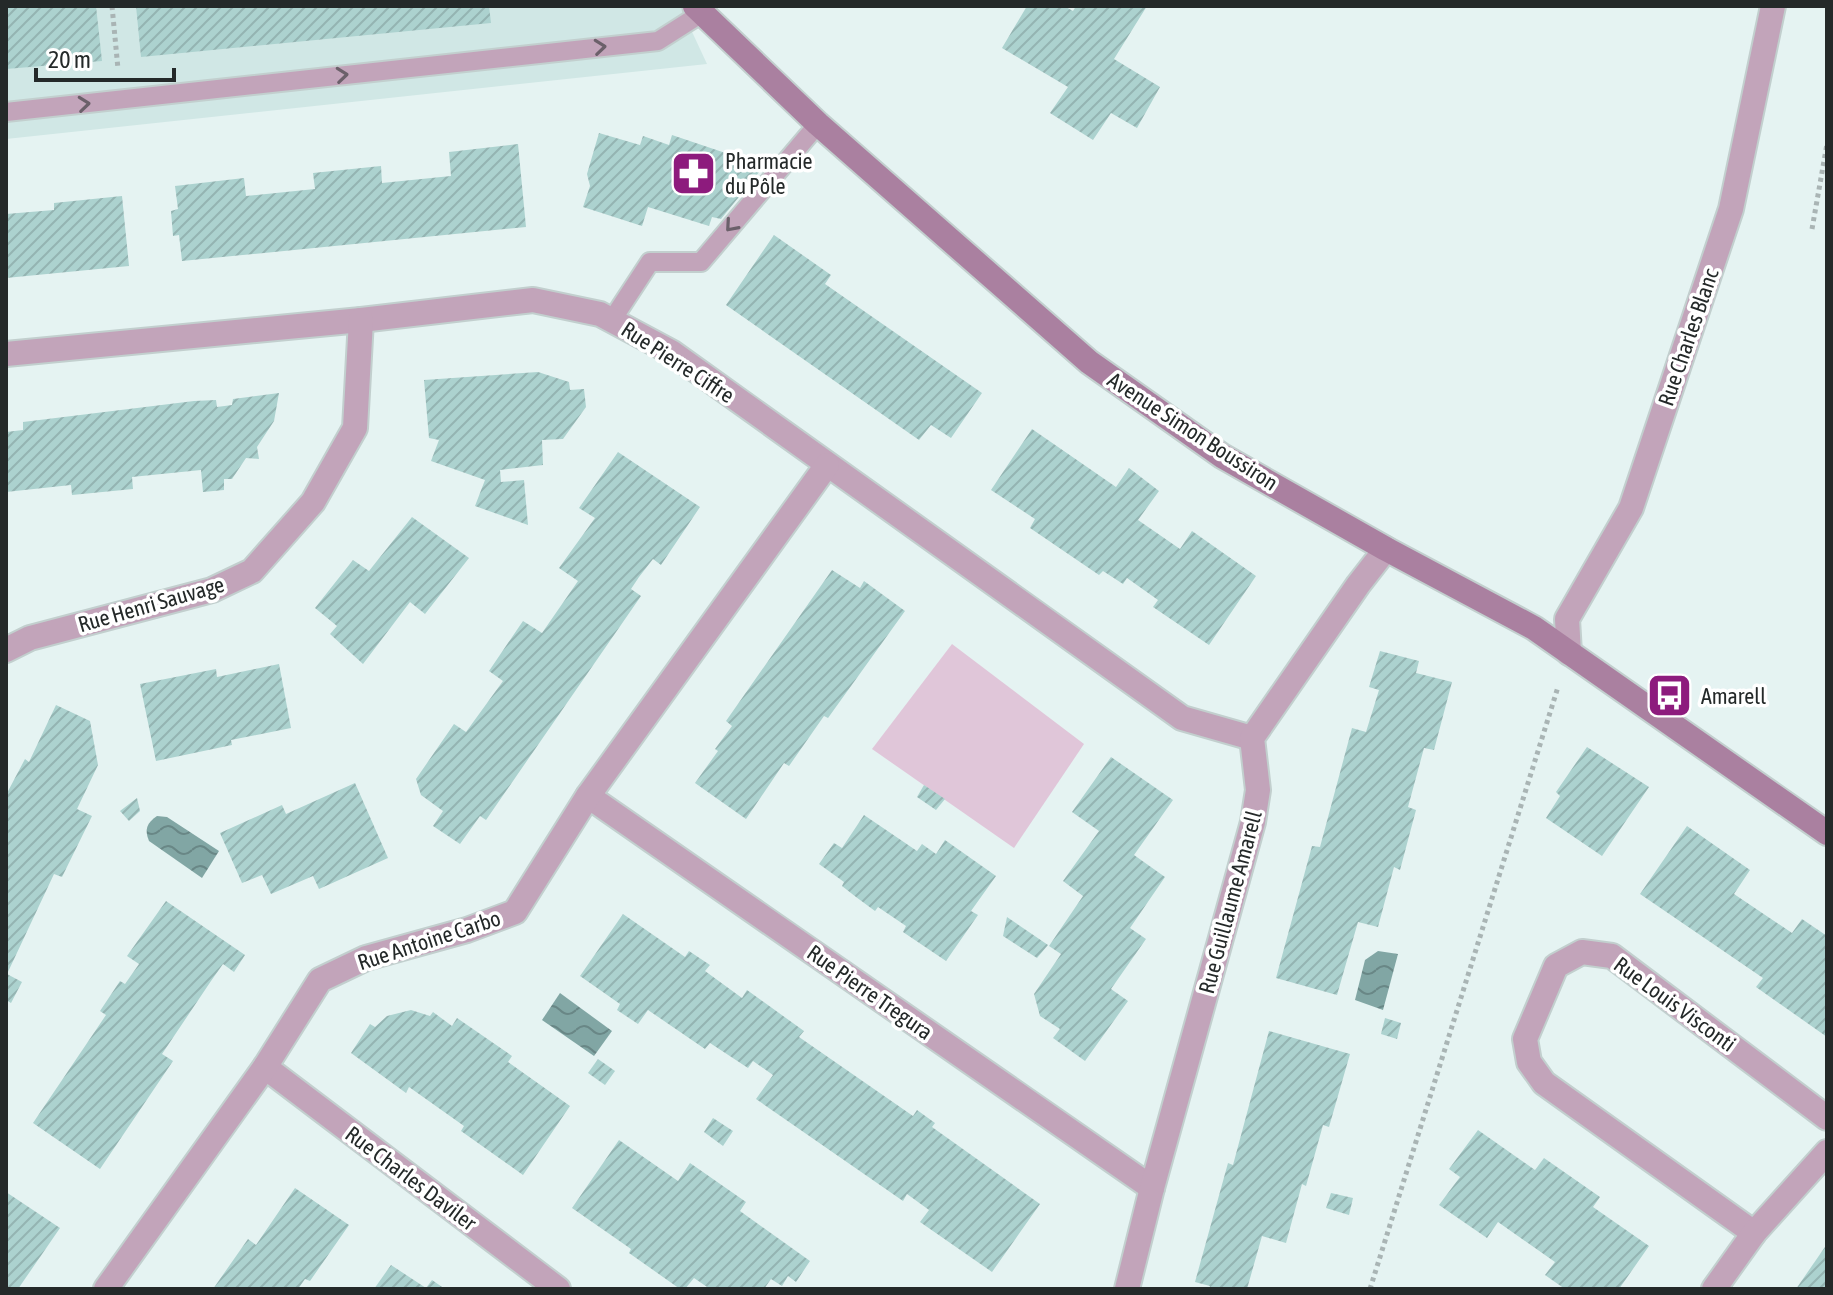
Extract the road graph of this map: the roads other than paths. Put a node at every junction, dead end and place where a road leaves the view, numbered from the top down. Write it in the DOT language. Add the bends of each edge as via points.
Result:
graph roads {
  1 [pos="1773,6"];
  2 [pos="699,9"];
  3 [pos="6,112"];
  4 [pos="818,124"];
  5 [pos="361,320"];
  6 [pos="612,320"];
  7 [pos="6,354"];
  8 [pos="827,465"];
  9 [pos="1386,549"];
  10 [pos="6,650"];
  11 [pos="1569,653"];
  12 [pos="1252,738"];
  13 [pos="588,796"];
  14 [pos="1827,833"];
  15 [pos="265,1067"];
  16 [pos="1827,1118"];
  17 [pos="1827,1152"];
  18 [pos="1152,1188"];
  19 [pos="1754,1233"];
  20 [pos="106,1289"];
  21 [pos="558,1289"];
  22 [pos="1127,1289"];
  23 [pos="1714,1289"];
  1 -- 11 [label="street, Rue Charles Blanc" via="1731,209 1631,508 1567,619"];
  3 -- 2 [label="lane, one-way" via="658,41"];
  2 -- 4 [label="street, Avenue Simon Boussiron"];
  4 -- 6 [label="lane, one-way" via="701,262 650,262"];
  4 -- 9 [label="street, Avenue Simon Boussiron" via="1089,362 1222,456"];
  5 -- 6 [label="street, Rue Pierre Ciffre" via="533,300"];
  5 -- 7 [label="street, Rue Pierre Ciffre"];
  5 -- 10 [label="street, Rue Henri Sauvage" via="355,428 313,502 252,571 212,590 30,638"];
  6 -- 8 [label="street, Rue Pierre Ciffre" via="671,352"];
  8 -- 12 [label="street, Rue Pierre Ciffre" via="1182,718"];
  8 -- 13 [label="street, Rue Antoine Carbo"];
  9 -- 11 [label="street, Avenue Simon Boussiron" via="1534,628"];
  9 -- 12 [label="street"];
  11 -- 14 [label="street, Avenue Simon Boussiron"];
  12 -- 18 [label="street, Rue Guillaume Amarell" via="1258,790 1253,822"];
  13 -- 15 [label="street, Rue Antoine Carbo" via="515,912 366,958 320,980"];
  13 -- 18 [label="street, Rue Pierre Tregura"];
  15 -- 20 [label="street, Rue Antoine Carbo"];
  15 -- 21 [label="street, Rue Charles Daviler"];
  16 -- 19 [label="street, Rue Louis Visconti" via="1612,956 1582,952 1556,966 1525,1039 1529,1062 1544,1083"];
  17 -- 19 [label="street"];
  18 -- 22 [label="street, Rue Guillaume Amarell"];
  19 -- 23 [label="street"];
}
